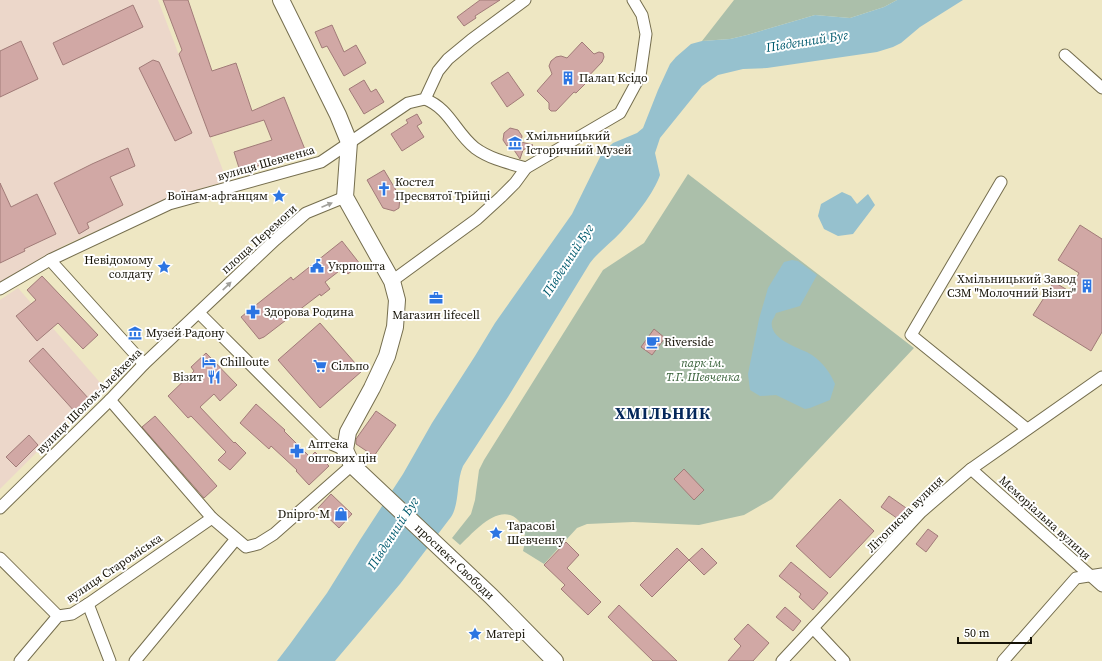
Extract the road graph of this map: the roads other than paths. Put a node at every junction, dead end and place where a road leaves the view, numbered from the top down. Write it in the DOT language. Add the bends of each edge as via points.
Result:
graph roads {
  1 [pos="281,0"];
  2 [pos="525,0"];
  3 [pos="633,0"];
  4 [pos="1066,54"];
  5 [pos="1102,88"];
  6 [pos="425,99"];
  7 [pos="349,142"];
  8 [pos="526,168"];
  9 [pos="1001,182"];
  10 [pos="344,197"];
  11 [pos="50,260"];
  12 [pos="392,281"];
  13 [pos="0,289"];
  14 [pos="198,313"];
  15 [pos="144,364"];
  16 [pos="1102,377"];
  17 [pos="110,400"];
  18 [pos="1027,429"];
  19 [pos="345,450"];
  20 [pos="352,465"];
  21 [pos="971,469"];
  22 [pos="0,508"];
  23 [pos="212,518"];
  24 [pos="236,539"];
  25 [pos="0,558"];
  26 [pos="1102,574"];
  27 [pos="1090,576"];
  28 [pos="1102,586"];
  29 [pos="88,604"];
  30 [pos="58,616"];
  31 [pos="813,628"];
  32 [pos="20,661"];
  33 [pos="110,661"];
  34 [pos="135,661"];
  35 [pos="555,661"];
  36 [pos="782,661"];
  37 [pos="844,661"];
  38 [pos="1003,661"];
  1 -- 7 [label="main road"];
  2 -- 6 [label="street" via="448,59 438,71"];
  3 -- 8 [label="street" via="642,15 646,34 640,76 620,112"];
  4 -- 5 [label="street"];
  6 -- 7 [label="street, вулиця Шевченка" via="408,103"];
  6 -- 8 [label="street" via="443,110 474,147 489,157"];
  7 -- 10 [label="main road"];
  7 -- 11 [label="street, вулиця Шевченка" via="321,162 169,204"];
  8 -- 12 [label="street" via="501,198 477,219"];
  9 -- 18 [label="street" via="911,335"];
  10 -- 12 [label="main road"];
  14 -- 10 [label="street, площа Перемоги, one-way" via="306,213"];
  11 -- 13 [label="street, вулиця Шевченка"];
  11 -- 15 [label="street"];
  12 -- 19 [label="main road" via="397,300 395,327 387,356 348,432"];
  14 -- 15 [label="street, вулиця Шолом-Алейхема"];
  14 -- 19 [label="street" via="329,443"];
  15 -- 17 [label="street, вулиця Шолом-Алейхема"];
  16 -- 18 [label="street, Літописна вулиця"];
  17 -- 22 [label="street, вулиця Шолом-Алейхема"];
  17 -- 23 [label="street"];
  18 -- 21 [label="street, Літописна вулиця"];
  19 -- 20 [label="main road"];
  20 -- 24 [label="street" via="274,534 258,544 246,547"];
  20 -- 35 [label="main road, проспект Свободи" via="491,596"];
  21 -- 27 [label="street, Меморіальна вулиця"];
  21 -- 31 [label="street, Літописна вулиця" via="921,512"];
  23 -- 24 [label="street"];
  23 -- 29 [label="street, вулиця Староміська"];
  24 -- 34 [label="street"];
  25 -- 30 [label="street"];
  26 -- 27 [label="street"];
  27 -- 28 [label="street, Меморіальна вулиця"];
  27 -- 38 [label="street" via="1076,578"];
  29 -- 30 [label="street, вулиця Староміська" via="72,614"];
  29 -- 33 [label="street"];
  30 -- 32 [label="street, вулиця Староміська"];
  31 -- 36 [label="street, Літописна вулиця"];
  31 -- 37 [label="street"];
}
